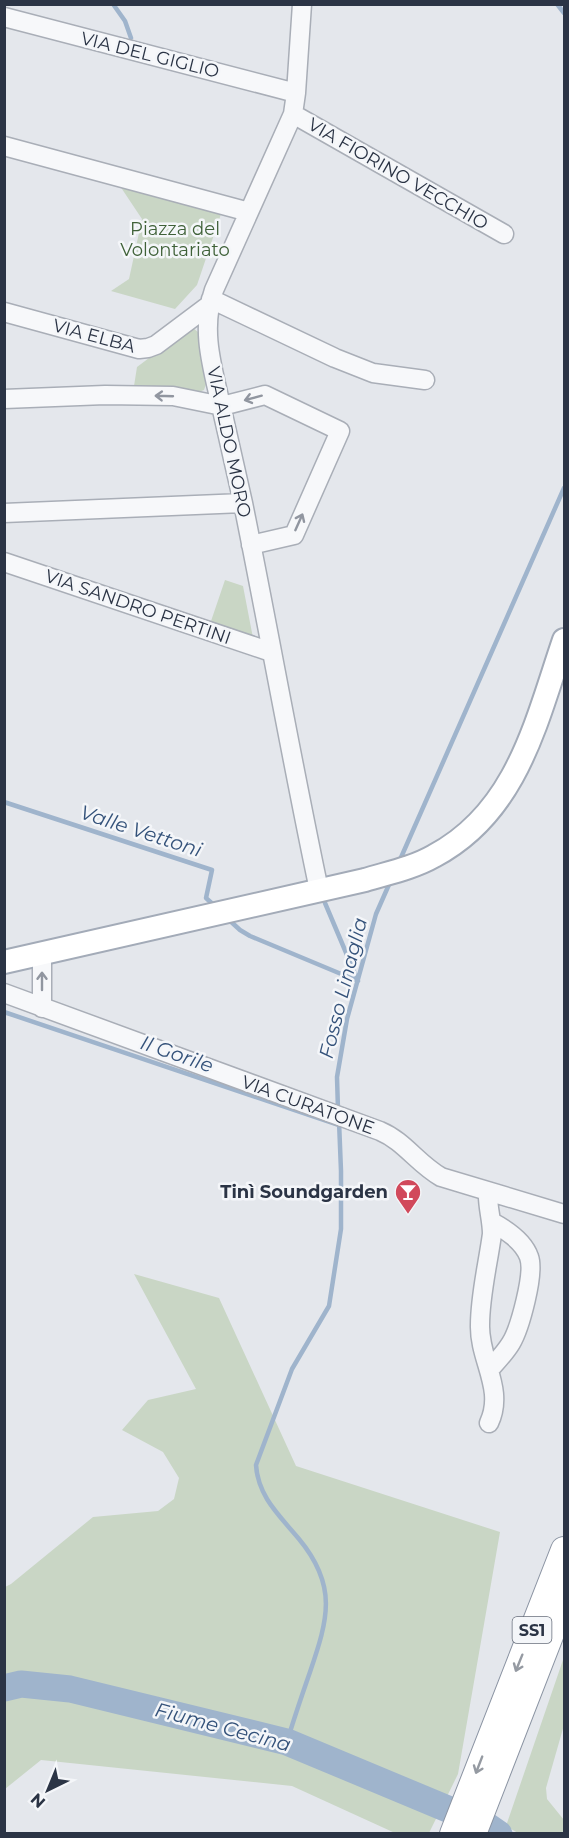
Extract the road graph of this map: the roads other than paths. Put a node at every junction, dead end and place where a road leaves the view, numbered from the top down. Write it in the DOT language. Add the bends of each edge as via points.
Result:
graph roads {
  1 [pos="302,4"];
  2 [pos="4,17"];
  3 [pos="296,93"];
  4 [pos="292,114"];
  5 [pos="4,146"];
  6 [pos="249,212"];
  7 [pos="504,234"];
  8 [pos="210,303"];
  9 [pos="4,312"];
  10 [pos="424,380"];
  11 [pos="4,399"];
  12 [pos="222,406"];
  13 [pos="243,503"];
  14 [pos="4,513"];
  15 [pos="251,545"];
  16 [pos="4,562"];
  17 [pos="564,640"];
  18 [pos="271,652"];
  19 [pos="319,890"];
  20 [pos="42,954"];
  21 [pos="4,962"];
  22 [pos="4,993"];
  23 [pos="42,1008"];
  24 [pos="488,1191"];
  25 [pos="564,1214"];
  26 [pos="492,1222"];
  27 [pos="490,1369"];
  28 [pos="489,1423"];
  29 [pos="564,1550"];
  30 [pos="564,1600"];
  31 [pos="509,1714"];
  32 [pos="453,1833"];
  33 [pos="473,1833"];
  1 -- 3 [label="street, VIA ALDO MORO"];
  2 -- 3 [label="street, VIA DEL GIGLIO"];
  3 -- 4 [label="street, VIA ALDO MORO"];
  4 -- 6 [label="street, VIA ALDO MORO"];
  4 -- 7 [label="street, VIA FIORINO VECCHIO"];
  5 -- 6 [label="street"];
  6 -- 8 [label="street, VIA ALDO MORO"];
  8 -- 9 [label="street, VIA ELBA" via="156,345 140,349"];
  8 -- 10 [label="street" via="373,373"];
  8 -- 12 [label="street, VIA ALDO MORO" via="207,332"];
  12 -- 11 [label="street, one-way" via="173,396"];
  12 -- 13 [label="street, VIA ALDO MORO"];
  15 -- 12 [label="street, one-way" via="294,535 340,431 265,395"];
  13 -- 14 [label="street"];
  13 -- 15 [label="street, VIA ALDO MORO"];
  15 -- 18 [label="street, VIA ALDO MORO"];
  16 -- 18 [label="street, VIA SANDRO PERTINI"];
  17 -- 19 [label="main road" via="523,757 508,786 482,820 466,836 432,858"];
  18 -- 19 [label="street, VIA ALDO MORO"];
  19 -- 20 [label="main road"];
  20 -- 21 [label="main road"];
  23 -- 20 [label="street, one-way"];
  22 -- 23 [label="street, VIA CURATONE"];
  23 -- 24 [label="street, VIA CURATONE" via="388,1134 441,1177"];
  24 -- 25 [label="street, VIA CURATONE"];
  24 -- 26 [label="street"];
  26 -- 27 [label="street" via="480,1328"];
  26 -- 27 [label="street" via="528,1253 531,1271 517,1330"];
  27 -- 28 [label="street" via="495,1404"];
  29 -- 31 [label="highway, SS1, one-way"];
  30 -- 31 [label="highway, SS1"];
  31 -- 32 [label="highway, SS1, one-way"];
  31 -- 33 [label="highway, SS1"];
}
